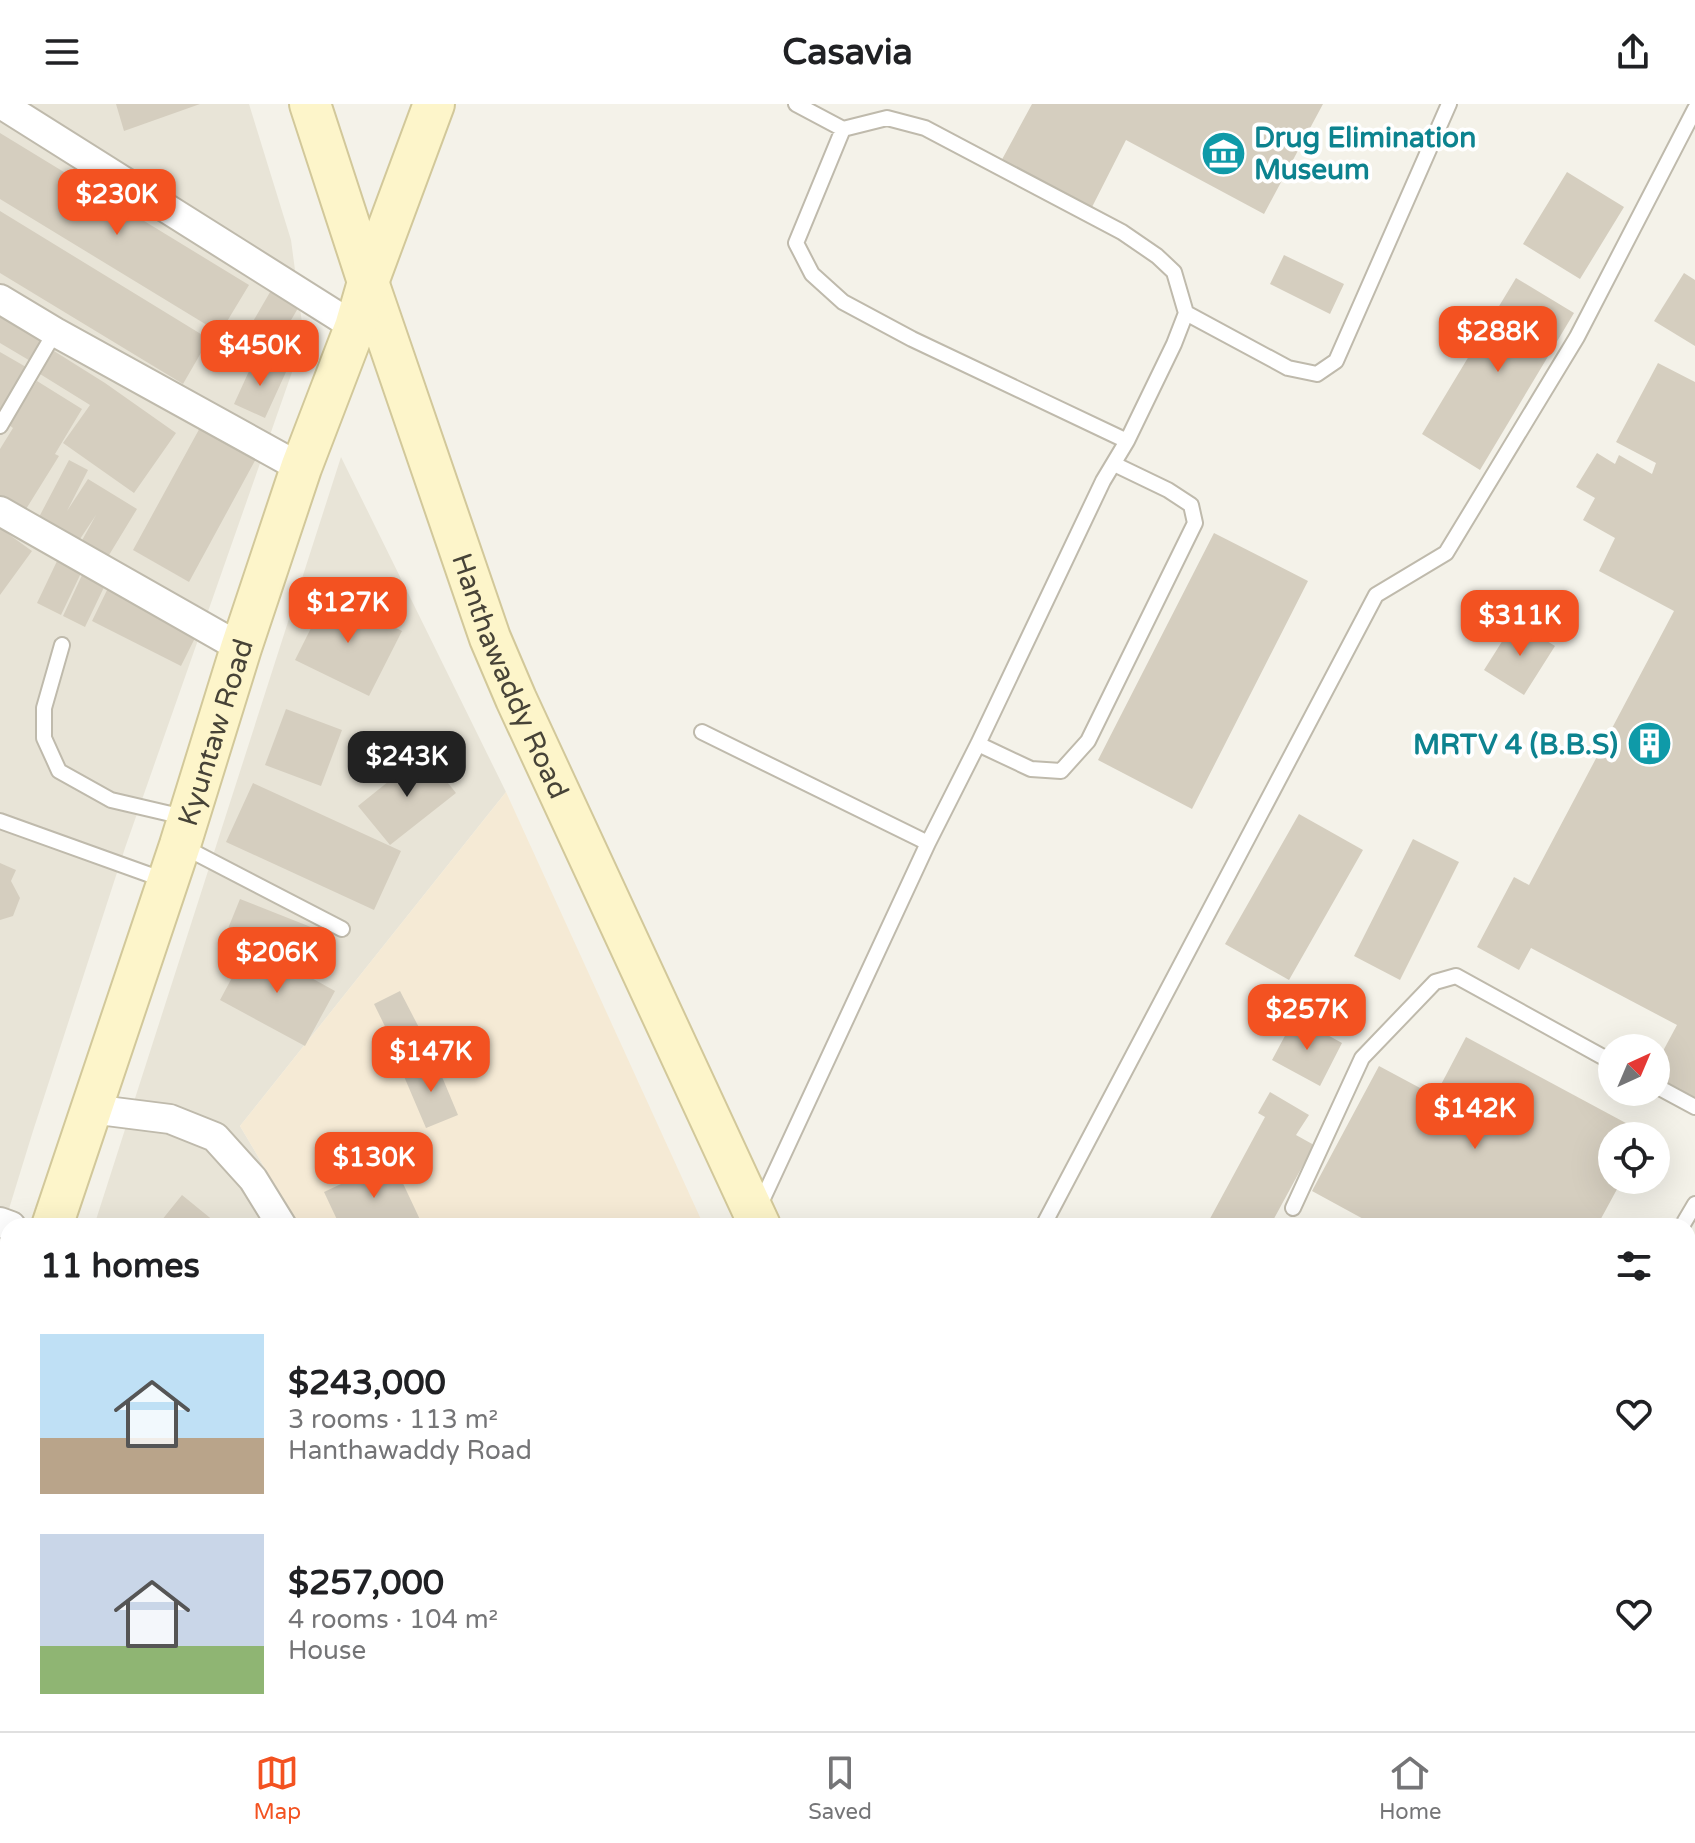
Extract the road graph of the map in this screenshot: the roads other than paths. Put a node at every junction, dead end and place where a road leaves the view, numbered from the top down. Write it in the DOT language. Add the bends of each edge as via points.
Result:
graph roads {
  1 [pos="1,104"];
  2 [pos="310,104"];
  3 [pos="434,104"];
  4 [pos="796,104"];
  5 [pos="1449,104"];
  6 [pos="1695,109"];
  7 [pos="843,129"];
  8 [pos="368,282"];
  9 [pos="0,299"];
  10 [pos="1186,313"];
  11 [pos="355,327"];
  12 [pos="55,332"];
  13 [pos="0,426"];
  14 [pos="1127,441"];
  15 [pos="1114,464"];
  16 [pos="301,468"];
  17 [pos="0,511"];
  18 [pos="62,645"];
  19 [pos="241,648"];
  20 [pos="702,732"];
  21 [pos="978,744"];
  22 [pos="0,821"];
  23 [pos="928,843"];
  24 [pos="178,848"];
  25 [pos="342,929"];
  26 [pos="1598,1054"];
  27 [pos="1670,1094"];
  28 [pos="1695,1107"];
  29 [pos="91,1109"];
  30 [pos="1293,1208"];
  31 [pos="55,1218"];
  32 [pos="277,1218"];
  33 [pos="757,1218"];
  34 [pos="759,1218"];
  35 [pos="1047,1218"];
  1 -- 11 [label="street"];
  2 -- 8 [label="main road, Hanthawaddy Road"];
  3 -- 8 [label="main road, Kyuntaw Road"];
  4 -- 7 [label="lane"];
  5 -- 10 [label="lane" via="1336,361 1317,374 1288,368"];
  6 -- 35 [label="lane" via="1577,337 1446,553 1376,595"];
  7 -- 10 [label="lane" via="887,118 925,128 1122,232 1174,272"];
  7 -- 14 [label="lane" via="796,243 812,274 843,302 898,332"];
  8 -- 11 [label="main road, Kyuntaw Road"];
  8 -- 33 [label="main road, Hanthawaddy Road" via="490,638"];
  9 -- 12 [label="street"];
  10 -- 14 [label="lane"];
  11 -- 16 [label="main road, Kyuntaw Road"];
  12 -- 13 [label="lane"];
  12 -- 16 [label="street"];
  14 -- 15 [label="lane"];
  15 -- 21 [label="lane"];
  15 -- 21 [label="lane" via="1191,505 1195,523 1088,741 1061,771 1031,769"];
  16 -- 19 [label="main road, Kyuntaw Road"];
  17 -- 19 [label="street"];
  18 -- 24 [label="lane" via="44,708 44,738 59,771"];
  19 -- 24 [label="main road, Kyuntaw Road"];
  20 -- 23 [label="lane"];
  21 -- 23 [label="lane"];
  22 -- 24 [label="lane"];
  23 -- 34 [label="lane"];
  24 -- 25 [label="lane"];
  24 -- 29 [label="main road, Kyuntaw Road"];
  26 -- 30 [label="lane" via="1456,976 1435,982 1362,1058"];
  27 -- 28 [label="lane"];
  29 -- 31 [label="main road, Kyuntaw Road"];
  29 -- 32 [label="street" via="170,1119 215,1137 253,1179"];
}
